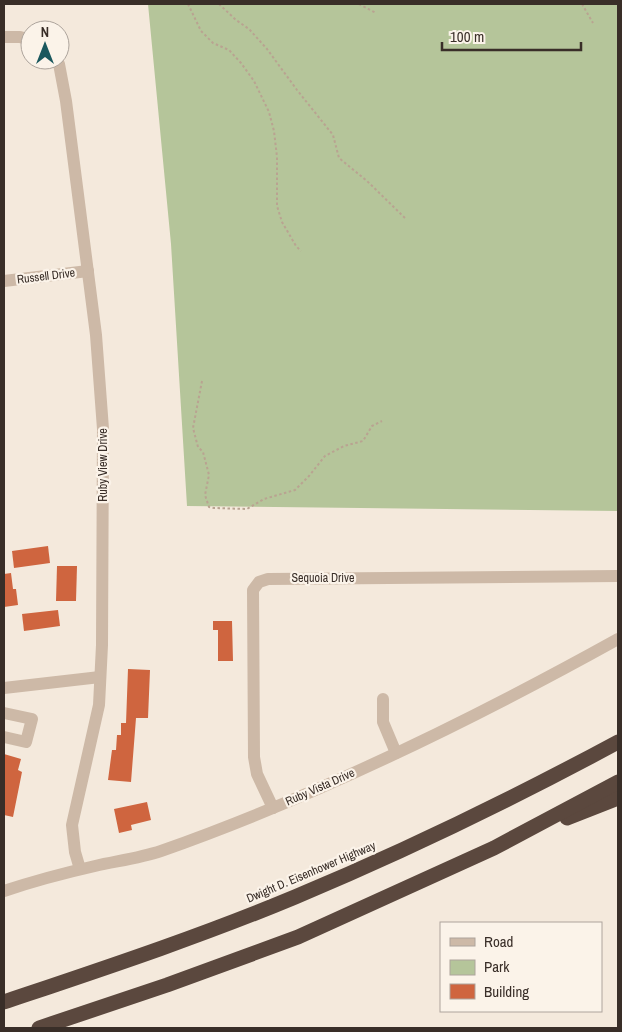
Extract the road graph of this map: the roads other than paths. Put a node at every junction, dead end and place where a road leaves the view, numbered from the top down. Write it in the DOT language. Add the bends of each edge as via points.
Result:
graph roads {
  1 [pos="20,37"];
  2 [pos="4,38"];
  3 [pos="60,70"];
  4 [pos="88,270"];
  5 [pos="4,281"];
  6 [pos="618,576"];
  7 [pos="618,639"];
  8 [pos="100,677"];
  9 [pos="4,688"];
  10 [pos="383,699"];
  11 [pos="4,712"];
  12 [pos="4,726"];
  13 [pos="4,737"];
  14 [pos="618,742"];
  15 [pos="396,753"];
  16 [pos="618,782"];
  17 [pos="618,798"];
  18 [pos="273,808"];
  19 [pos="494,848"];
  20 [pos="80,869"];
  21 [pos="4,891"];
  22 [pos="4,1002"];
  23 [pos="39,1028"];
  1 -- 2 [label="street"];
  3 -- 4 [label="street, Ruby View Drive"];
  4 -- 5 [label="street, Russell Drive"];
  4 -- 8 [label="street, Ruby View Drive" via="103,429"];
  6 -- 18 [label="street, Sequoia Drive" via="268,578 259,582 253,590 254,757 257,774"];
  7 -- 15 [label="street, Ruby Vista Drive" via="523,692"];
  8 -- 9 [label="street"];
  8 -- 20 [label="street, Ruby View Drive" via="97,719 72,825 74,852"];
  10 -- 15 [label="street" via="383,722"];
  11 -- 12 [label="street"];
  11 -- 13 [label="street" via="32,719 26,742"];
  14 -- 22 [label="highway, Dwight D. Eisenhower Highway" via="498,803 294,897 155,951"];
  15 -- 18 [label="street, Ruby Vista Drive"];
  16 -- 19 [label="highway"];
  17 -- 19 [label="highway"];
  18 -- 20 [label="street, Ruby Vista Drive" via="159,852"];
  19 -- 23 [label="highway" via="298,937"];
  20 -- 21 [label="street, Ruby Vista Drive"];
}
